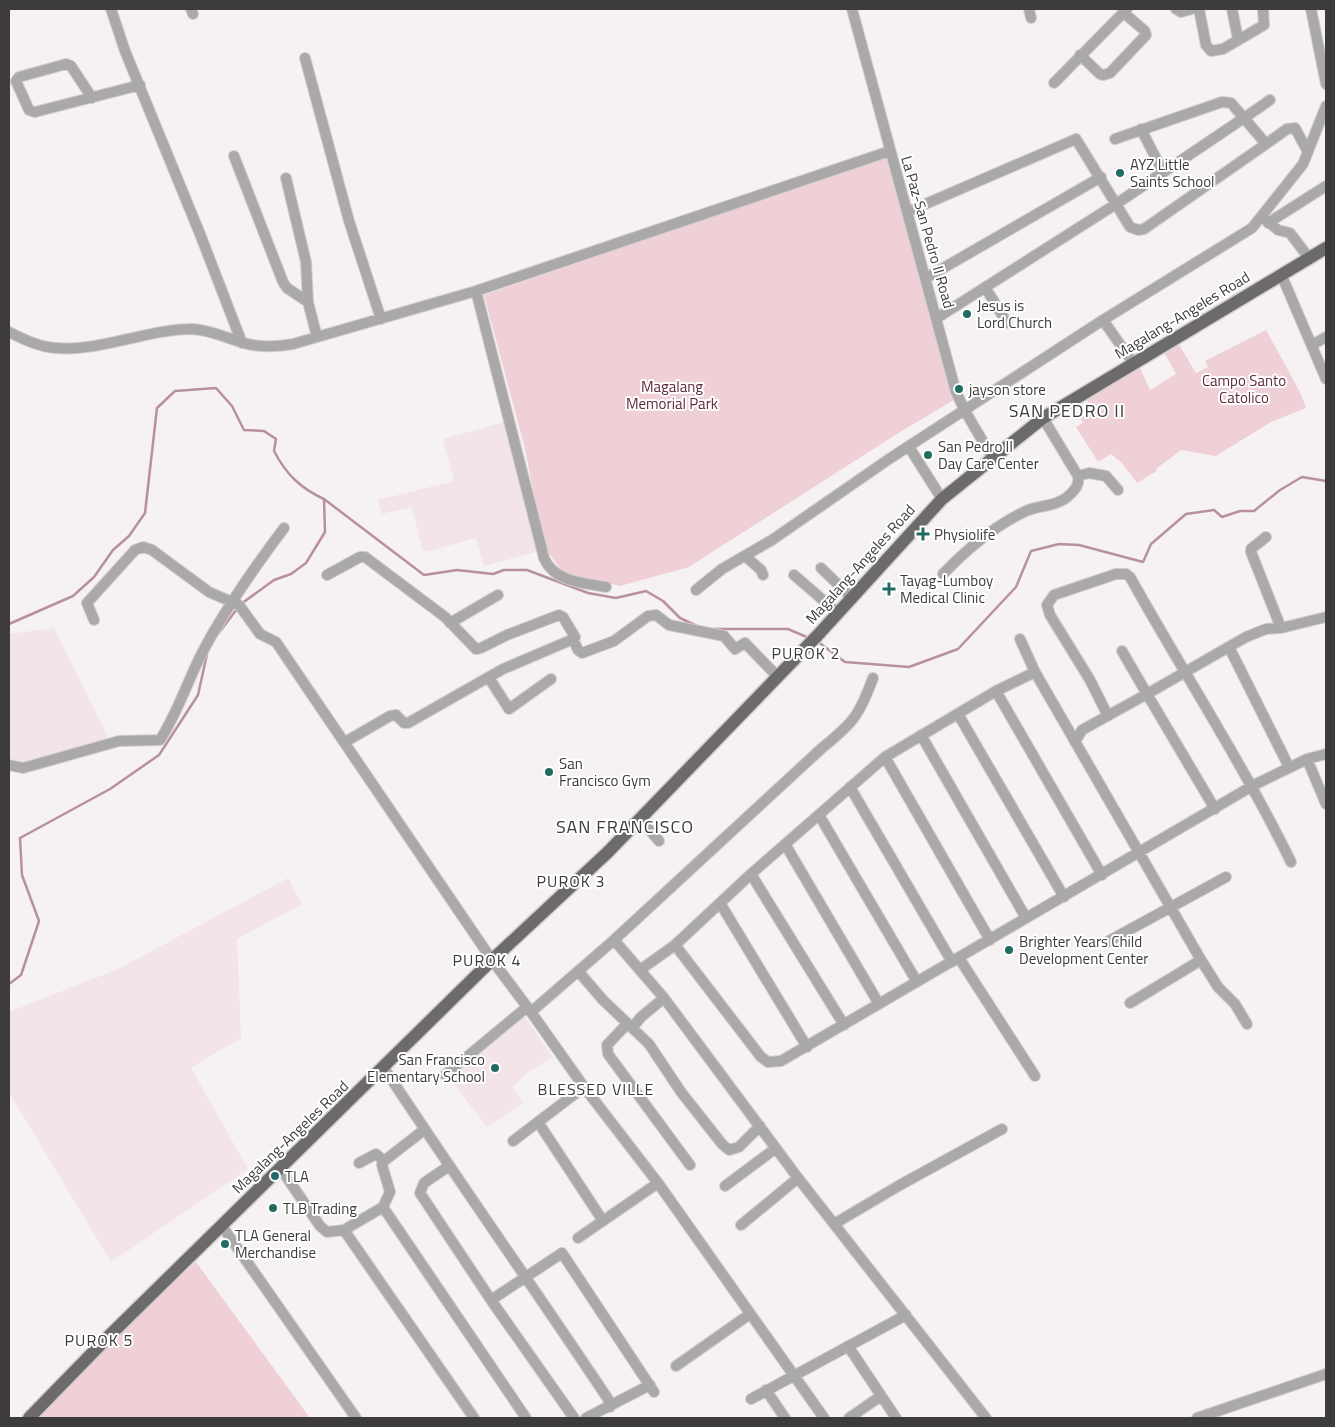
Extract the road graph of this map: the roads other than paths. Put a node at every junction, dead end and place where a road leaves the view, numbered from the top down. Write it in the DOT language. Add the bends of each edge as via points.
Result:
graph roads {
  1 [pos="110,9"];
  2 [pos="852,9"];
  3 [pos="1176,9"];
  4 [pos="1192,9"];
  5 [pos="1199,9"];
  6 [pos="1232,9"];
  7 [pos="1264,9"];
  8 [pos="1311,9"];
  9 [pos="1126,11"];
  10 [pos="1238,39"];
  11 [pos="1080,55"];
  12 [pos="305,58"];
  13 [pos="1054,82"];
  14 [pos="1326,84"];
  15 [pos="140,85"];
  16 [pos="92,98"];
  17 [pos="1270,100"];
  18 [pos="1326,106"];
  19 [pos="1244,118"];
  20 [pos="1141,129"];
  21 [pos="1115,139"];
  22 [pos="1266,144"];
  23 [pos="890,151"];
  24 [pos="1308,152"];
  25 [pos="234,156"];
  26 [pos="1163,172"];
  27 [pos="1101,177"];
  28 [pos="286,178"];
  29 [pos="1326,186"];
  30 [pos="1116,204"];
  31 [pos="907,212"];
  32 [pos="1265,220"];
  33 [pos="1326,248"];
  34 [pos="1309,258"];
  35 [pos="1281,274"];
  36 [pos="926,278"];
  37 [pos="984,287"];
  38 [pos="476,291"];
  39 [pos="308,302"];
  40 [pos="937,318"];
  41 [pos="381,319"];
  42 [pos="1103,320"];
  43 [pos="1007,322"];
  44 [pos="9,332"];
  45 [pos="317,337"];
  46 [pos="1326,337"];
  47 [pos="242,343"];
  48 [pos="1312,344"];
  49 [pos="1132,363"];
  50 [pos="1326,378"];
  51 [pos="965,411"];
  52 [pos="1043,418"];
  53 [pos="909,447"];
  54 [pos="992,458"];
  55 [pos="1078,476"];
  56 [pos="1118,490"];
  57 [pos="942,499"];
  58 [pos="284,528"];
  59 [pos="1266,537"];
  60 [pos="745,556"];
  61 [pos="821,568"];
  62 [pos="943,574"];
  63 [pos="328,575"];
  64 [pos="763,575"];
  65 [pos="794,575"];
  66 [pos="606,587"];
  67 [pos="696,590"];
  68 [pos="498,595"];
  69 [pos="852,598"];
  70 [pos="234,602"];
  71 [pos="838,613"];
  72 [pos="1326,617"];
  73 [pos="94,620"];
  74 [pos="450,623"];
  75 [pos="1281,628"];
  76 [pos="573,639"];
  77 [pos="1020,639"];
  78 [pos="1229,647"];
  79 [pos="1122,651"];
  80 [pos="1186,670"];
  81 [pos="1035,672"];
  82 [pos="778,677"];
  83 [pos="489,678"];
  84 [pos="872,678"];
  85 [pos="551,679"];
  86 [pos="996,691"];
  87 [pos="1147,694"];
  88 [pos="958,714"];
  89 [pos="1108,716"];
  90 [pos="921,735"];
  91 [pos="346,742"];
  92 [pos="1075,742"];
  93 [pos="1326,754"];
  94 [pos="884,758"];
  95 [pos="1306,759"];
  96 [pos="9,765"];
  97 [pos="1289,767"];
  98 [pos="850,787"];
  99 [pos="1251,788"];
  100 [pos="1326,804"];
  101 [pos="1215,809"];
  102 [pos="819,815"];
  103 [pos="640,819"];
  104 [pos="659,841"];
  105 [pos="785,844"];
  106 [pos="1140,852"];
  107 [pos="1292,862"];
  108 [pos="751,874"];
  109 [pos="1102,874"];
  110 [pos="1226,877"];
  111 [pos="1064,897"];
  112 [pos="720,903"];
  113 [pos="1171,907"];
  114 [pos="1026,918"];
  115 [pos="614,940"];
  116 [pos="990,940"];
  117 [pos="1107,942"];
  118 [pos="675,945"];
  119 [pos="492,960"];
  120 [pos="956,960"];
  121 [pos="1201,960"];
  122 [pos="640,970"];
  123 [pos="578,972"];
  124 [pos="917,982"];
  125 [pos="664,998"];
  126 [pos="1130,1003"];
  127 [pos="879,1004"];
  128 [pos="529,1009"];
  129 [pos="1247,1024"];
  130 [pos="844,1025"];
  131 [pos="630,1026"];
  132 [pos="807,1047"];
  133 [pos="384,1068"];
  134 [pos="445,1075"];
  135 [pos="1035,1076"];
  136 [pos="584,1087"];
  137 [pos="538,1122"];
  138 [pos="760,1126"];
  139 [pos="1002,1129"];
  140 [pos="424,1130"];
  141 [pos="513,1141"];
  142 [pos="776,1148"];
  143 [pos="384,1161"];
  144 [pos="359,1163"];
  145 [pos="690,1165"];
  146 [pos="449,1166"];
  147 [pos="281,1169"];
  148 [pos="798,1178"];
  149 [pos="658,1183"];
  150 [pos="726,1186"];
  151 [pos="383,1207"];
  152 [pos="604,1221"];
  153 [pos="834,1224"];
  154 [pos="741,1225"];
  155 [pos="222,1226"];
  156 [pos="344,1230"];
  157 [pos="578,1238"];
  158 [pos="527,1276"];
  159 [pos="491,1300"];
  160 [pos="750,1314"];
  161 [pos="906,1315"];
  162 [pos="848,1346"];
  163 [pos="676,1366"];
  164 [pos="1326,1374"];
  165 [pos="793,1375"];
  166 [pos="766,1390"];
  167 [pos="881,1396"];
  168 [pos="751,1399"];
  169 [pos="610,1406"];
  170 [pos="1225,1414"];
  171 [pos="29,1418"];
  172 [pos="356,1418"];
  173 [pos="474,1418"];
  174 [pos="526,1418"];
  175 [pos="574,1418"];
  176 [pos="586,1418"];
  177 [pos="785,1418"];
  178 [pos="824,1418"];
  179 [pos="849,1418"];
  180 [pos="896,1418"];
  181 [pos="986,1418"];
  182 [pos="1197,1418"];
  1 -- 15 [label="street"];
  2 -- 23 [label="street, La Paz-San Pedro II Road"];
  3 -- 4 [label="street" via="1181,12"];
  5 -- 10 [label="street" via="1208,49 1223,49"];
  6 -- 10 [label="street"];
  7 -- 10 [label="street" via="1264,25"];
  8 -- 14 [label="street"];
  9 -- 11 [label="street"];
  9 -- 11 [label="street" via="1146,35 1110,73 1100,74"];
  11 -- 13 [label="street"];
  12 -- 41 [label="street" via="349,221"];
  15 -- 16 [label="street"];
  15 -- 47 [label="street"];
  16 -- 16 [label="street" via="33,112 29,110 16,81 18,77 66,64 71,66"];
  17 -- 19 [label="street"];
  18 -- 24 [label="street"];
  19 -- 20 [label="street" via="1231,102 1222,102"];
  19 -- 22 [label="street"];
  19 -- 26 [label="street"];
  20 -- 21 [label="street"];
  20 -- 26 [label="street"];
  22 -- 24 [label="street" via="1293,127"];
  22 -- 30 [label="street" via="1144,229 1130,227"];
  23 -- 31 [label="street, La Paz-San Pedro II Road"];
  23 -- 38 [label="street"];
  24 -- 32 [label="street" via="1300,168 1270,202"];
  25 -- 39 [label="street" via="287,288"];
  26 -- 30 [label="street"];
  27 -- 30 [label="street"];
  27 -- 31 [label="street" via="1079,142 1073,140"];
  27 -- 36 [label="street"];
  28 -- 39 [label="street" via="306,262"];
  29 -- 32 [label="street"];
  30 -- 37 [label="street"];
  31 -- 36 [label="street, La Paz-San Pedro II Road"];
  32 -- 34 [label="street" via="1278,230 1290,233"];
  32 -- 42 [label="street"];
  33 -- 34 [label="main road, Magalang-Angeles Road"];
  34 -- 35 [label="main road, Magalang-Angeles Road"];
  35 -- 48 [label="street"];
  35 -- 49 [label="main road, Magalang-Angeles Road"];
  36 -- 40 [label="street, La Paz-San Pedro II Road"];
  37 -- 40 [label="street"];
  37 -- 43 [label="street"];
  38 -- 41 [label="street"];
  38 -- 66 [label="street" via="547,566 560,576"];
  39 -- 45 [label="street"];
  40 -- 51 [label="street, La Paz-San Pedro II Road" via="952,380"];
  41 -- 45 [label="street"];
  42 -- 49 [label="street"];
  42 -- 51 [label="street"];
  44 -- 47 [label="street" via="55,348 192,329 216,333"];
  45 -- 47 [label="street" via="271,347"];
  46 -- 48 [label="street"];
  48 -- 50 [label="street"];
  49 -- 52 [label="main road, Magalang-Angeles Road"];
  51 -- 53 [label="street"];
  51 -- 54 [label="street, La Paz-San Pedro II Road"];
  52 -- 54 [label="main road, Magalang-Angeles Road"];
  52 -- 55 [label="street"];
  53 -- 57 [label="street"];
  53 -- 60 [label="street"];
  54 -- 57 [label="main road, Magalang-Angeles Road"];
  55 -- 56 [label="street" via="1090,473 1106,476"];
  55 -- 62 [label="street" via="1076,489 1066,498 1027,510 1004,523 965,552"];
  57 -- 69 [label="main road, Magalang-Angeles Road"];
  58 -- 70 [label="street" via="246,579"];
  59 -- 75 [label="street" via="1251,552"];
  60 -- 64 [label="street"];
  60 -- 67 [label="street"];
  61 -- 69 [label="street"];
  63 -- 74 [label="street" via="365,557"];
  65 -- 71 [label="street"];
  68 -- 74 [label="street"];
  69 -- 71 [label="main road, Magalang-Angeles Road"];
  70 -- 73 [label="street" via="209,592 152,550 143,547 135,550 88,603"];
  70 -- 91 [label="street" via="243,609 260,634 276,642"];
  70 -- 96 [label="street" via="200,656 175,716 160,740 119,740 23,768"];
  71 -- 82 [label="main road, Magalang-Angeles Road"];
  72 -- 75 [label="street"];
  74 -- 76 [label="street" via="478,649 559,616 563,617 575,637"];
  75 -- 78 [label="street" via="1258,632"];
  76 -- 82 [label="street" via="582,653 614,640 648,616 656,615 669,625 724,636 735,649 745,643"];
  76 -- 83 [label="street"];
  77 -- 81 [label="street"];
  78 -- 80 [label="street"];
  78 -- 97 [label="street"];
  79 -- 87 [label="street"];
  80 -- 87 [label="street"];
  80 -- 89 [label="street" via="1127,574 1116,574 1054,595 1048,602 1050,615"];
  80 -- 99 [label="street"];
  81 -- 86 [label="street"];
  81 -- 92 [label="street"];
  82 -- 103 [label="main road, Magalang-Angeles Road"];
  83 -- 85 [label="street" via="509,709"];
  83 -- 91 [label="street" via="408,723 398,716 390,716"];
  84 -- 115 [label="street" via="862,706 850,726 822,748"];
  86 -- 88 [label="street"];
  86 -- 109 [label="street"];
  87 -- 89 [label="street"];
  87 -- 101 [label="street"];
  88 -- 90 [label="street"];
  88 -- 111 [label="street"];
  89 -- 92 [label="street" via="1082,730"];
  90 -- 94 [label="street"];
  90 -- 114 [label="street"];
  91 -- 119 [label="street"];
  92 -- 106 [label="street"];
  93 -- 95 [label="street"];
  94 -- 98 [label="street"];
  94 -- 116 [label="street"];
  95 -- 97 [label="street"];
  95 -- 100 [label="street"];
  97 -- 99 [label="street"];
  98 -- 102 [label="street"];
  98 -- 120 [label="street"];
  99 -- 101 [label="street"];
  99 -- 107 [label="street"];
  101 -- 106 [label="street"];
  102 -- 105 [label="street"];
  102 -- 124 [label="street"];
  103 -- 104 [label="street"];
  103 -- 119 [label="main road, Magalang-Angeles Road"];
  105 -- 108 [label="street"];
  105 -- 127 [label="street"];
  106 -- 109 [label="street"];
  106 -- 113 [label="street"];
  108 -- 112 [label="street"];
  108 -- 130 [label="street"];
  109 -- 111 [label="street"];
  110 -- 113 [label="street"];
  111 -- 114 [label="street"];
  112 -- 118 [label="street"];
  112 -- 132 [label="street"];
  113 -- 117 [label="street"];
  113 -- 121 [label="street"];
  114 -- 116 [label="street"];
  115 -- 122 [label="street"];
  115 -- 123 [label="street"];
  116 -- 120 [label="street"];
  118 -- 122 [label="street"];
  118 -- 132 [label="street" via="761,1057 768,1062 781,1061"];
  119 -- 128 [label="street"];
  119 -- 133 [label="main road, Magalang-Angeles Road"];
  120 -- 124 [label="street"];
  120 -- 135 [label="street"];
  121 -- 126 [label="street"];
  121 -- 129 [label="street"];
  122 -- 125 [label="street"];
  123 -- 128 [label="street"];
  123 -- 131 [label="street"];
  124 -- 127 [label="street"];
  125 -- 131 [label="street"];
  125 -- 138 [label="street"];
  127 -- 130 [label="street"];
  128 -- 134 [label="street"];
  128 -- 136 [label="street"];
  130 -- 132 [label="street"];
  131 -- 138 [label="street" via="649,1044 681,1092 729,1150 739,1147"];
  131 -- 145 [label="street" via="607,1045 608,1054"];
  133 -- 140 [label="street"];
  133 -- 147 [label="main road, Magalang-Angeles Road"];
  136 -- 137 [label="street"];
  136 -- 149 [label="street"];
  137 -- 141 [label="street"];
  137 -- 152 [label="street"];
  138 -- 142 [label="street"];
  139 -- 153 [label="street"];
  140 -- 143 [label="street"];
  140 -- 146 [label="street"];
  142 -- 148 [label="street"];
  142 -- 150 [label="street"];
  143 -- 144 [label="street" via="376,1154"];
  143 -- 151 [label="street" via="382,1165 390,1192"];
  146 -- 158 [label="street"];
  146 -- 159 [label="street" via="424,1183 420,1193"];
  147 -- 155 [label="main road, Magalang-Angeles Road"];
  147 -- 156 [label="street" via="320,1226 327,1232"];
  148 -- 153 [label="street"];
  148 -- 154 [label="street"];
  149 -- 152 [label="street"];
  149 -- 160 [label="street"];
  151 -- 156 [label="street"];
  151 -- 174 [label="street"];
  152 -- 157 [label="street"];
  153 -- 161 [label="street"];
  155 -- 171 [label="main road, Magalang-Angeles Road"];
  155 -- 172 [label="street"];
  156 -- 173 [label="street"];
  158 -- 159 [label="street"];
  158 -- 169 [label="street"];
  158 -- 169 [label="street" via="562,1253 636,1362 652,1389"];
  159 -- 175 [label="street"];
  160 -- 163 [label="street"];
  160 -- 165 [label="street"];
  161 -- 162 [label="street"];
  161 -- 181 [label="street"];
  162 -- 165 [label="street"];
  162 -- 167 [label="street"];
  164 -- 170 [label="street"];
  165 -- 166 [label="street"];
  165 -- 178 [label="street"];
  166 -- 168 [label="street"];
  166 -- 177 [label="street"];
  167 -- 179 [label="street"];
  167 -- 180 [label="street"];
  169 -- 176 [label="street"];
  170 -- 182 [label="street"];
}
